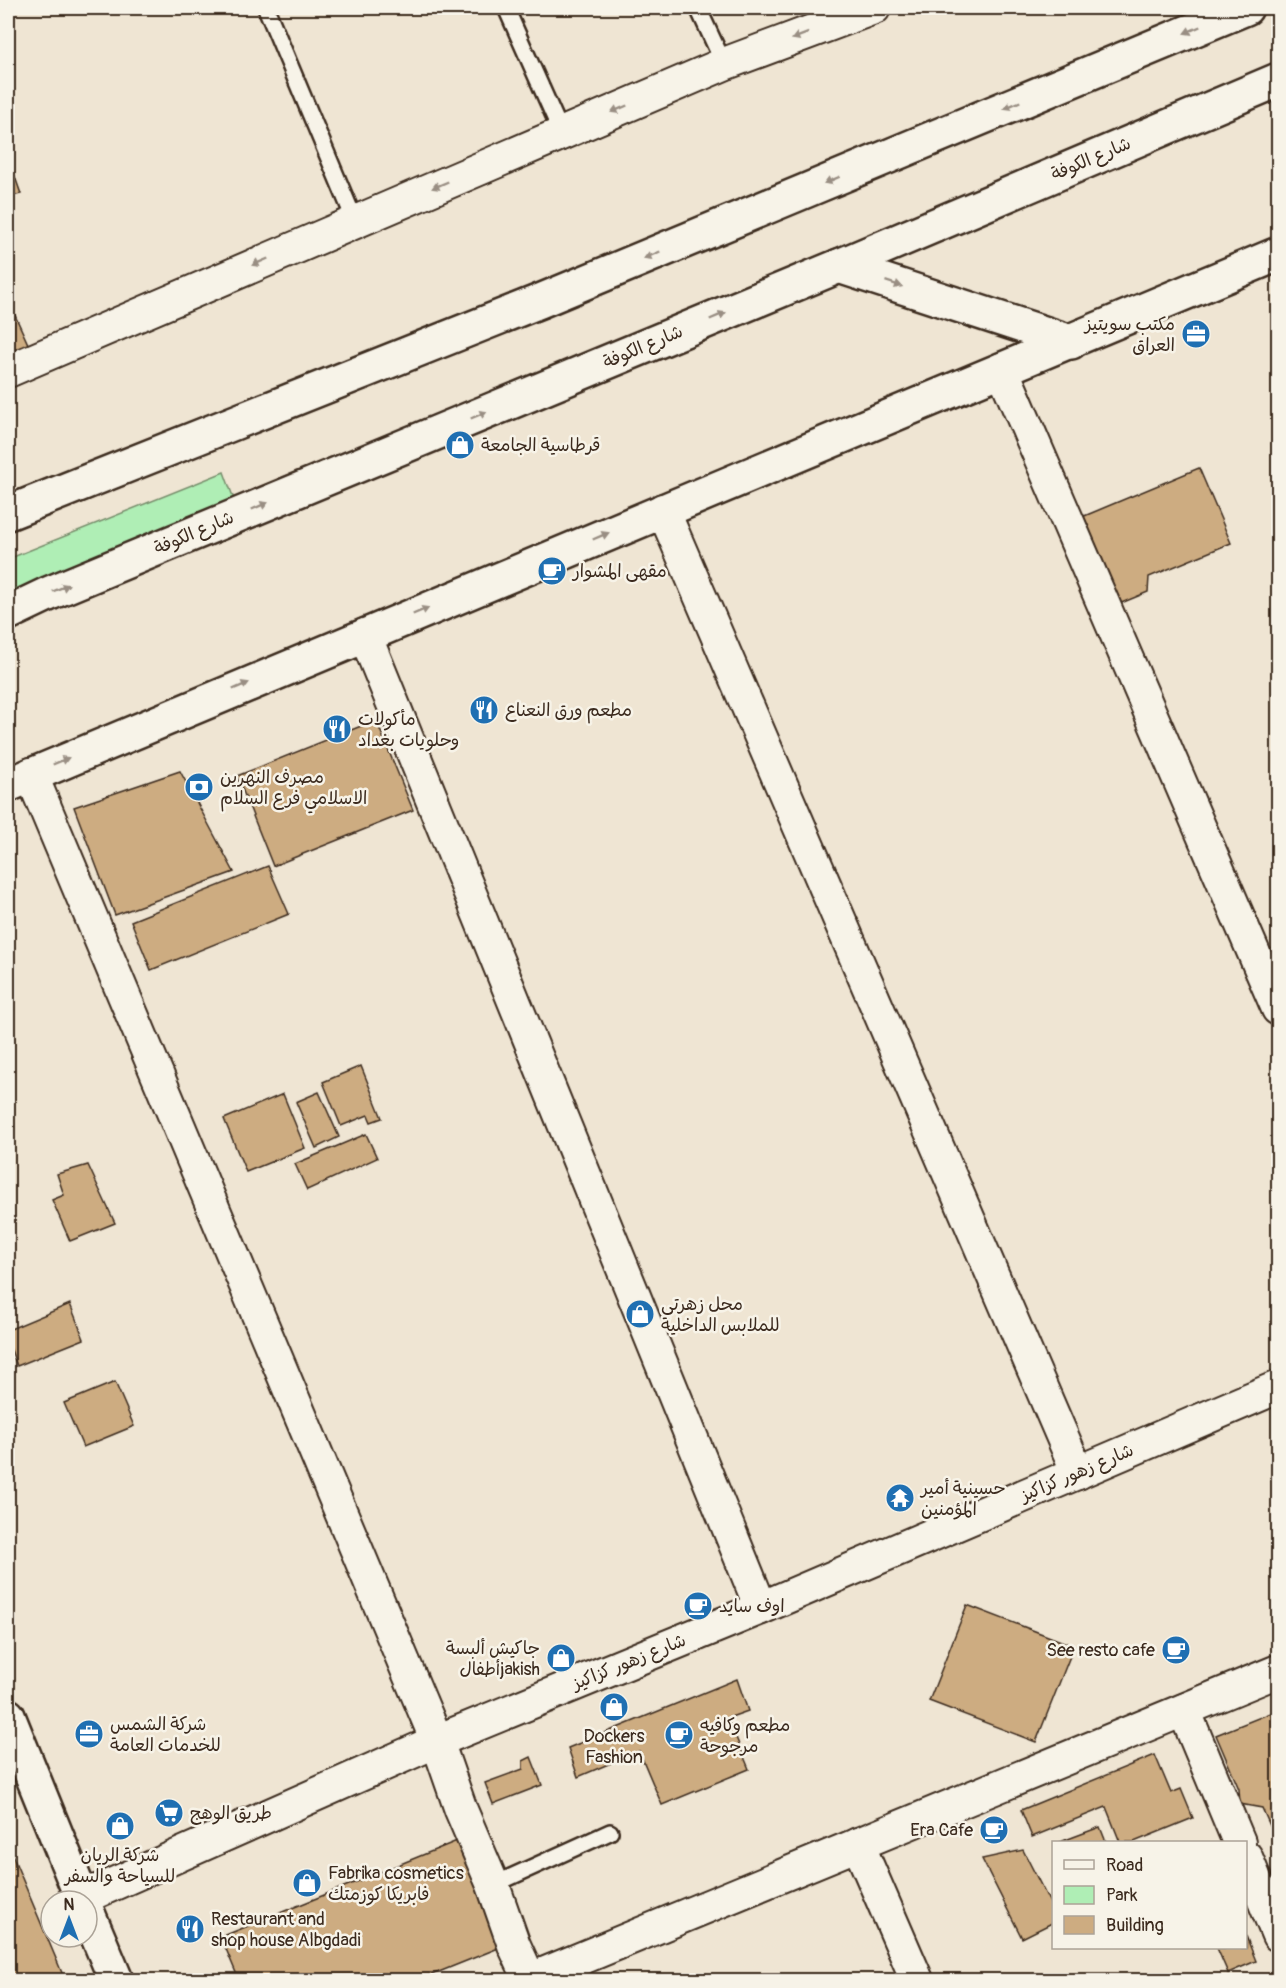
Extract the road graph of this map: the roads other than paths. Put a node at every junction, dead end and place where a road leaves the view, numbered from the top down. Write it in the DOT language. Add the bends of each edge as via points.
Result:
graph roads {
  1 [pos="266,8"];
  2 [pos="506,8"];
  3 [pos="699,8"];
  4 [pos="874,8"];
  5 [pos="1246,8"];
  6 [pos="724,64"];
  7 [pos="1278,80"];
  8 [pos="562,134"];
  9 [pos="354,221"];
  10 [pos="1278,255"];
  11 [pos="839,266"];
  12 [pos="1071,342"];
  13 [pos="1002,369"];
  14 [pos="8,371"];
  15 [pos="663,510"];
  16 [pos="8,513"];
  17 [pos="8,613"];
  18 [pos="365,635"];
  19 [pos="19,779"];
  20 [pos="1278,1009"];
  21 [pos="1278,1387"];
  22 [pos="1078,1473"];
  23 [pos="761,1608"];
  24 [pos="1278,1671"];
  25 [pos="1184,1710"];
  26 [pos="8,1716"];
  27 [pos="437,1741"];
  28 [pos="610,1832"];
  29 [pos="1239,1841"];
  30 [pos="858,1844"];
  31 [pos="1247,1862"];
  32 [pos="493,1885"];
  33 [pos="78,1889"];
  34 [pos="99,1896"];
  35 [pos="1278,1935"];
  36 [pos="99,1939"];
  37 [pos="116,1980"];
  38 [pos="530,1980"];
  39 [pos="917,1980"];
  1 -- 9 [label="lane"];
  2 -- 8 [label="lane"];
  3 -- 6 [label="lane"];
  4 -- 6 [label="street, one-way"];
  5 -- 16 [label="main road, one-way" via="551,297"];
  6 -- 8 [label="street, one-way"];
  7 -- 11 [label="main road, شارع الكوفة"];
  8 -- 9 [label="street, one-way"];
  9 -- 14 [label="street, one-way"];
  10 -- 12 [label="main road"];
  11 -- 12 [label="main road, one-way"];
  17 -- 11 [label="main road, شارع الكوفة, one-way"];
  12 -- 13 [label="main road"];
  13 -- 15 [label="main road"];
  13 -- 20 [label="street"];
  18 -- 15 [label="main road, one-way"];
  15 -- 22 [label="street"];
  19 -- 18 [label="main road, one-way"];
  18 -- 23 [label="street"];
  19 -- 27 [label="street"];
  21 -- 22 [label="street, شارع زهور كزاكيز"];
  22 -- 23 [label="street, شارع زهور كزاكيز"];
  23 -- 27 [label="street, شارع زهور كزاكيز"];
  24 -- 25 [label="street"];
  25 -- 29 [label="street"];
  25 -- 30 [label="street"];
  26 -- 33 [label="main road"];
  27 -- 32 [label="street"];
  27 -- 34 [label="street, شارع زهور كزاكيز"];
  28 -- 32 [label="lane"];
  30 -- 38 [label="street"];
  30 -- 39 [label="street"];
  31 -- 35 [label="street"];
  32 -- 38 [label="street"];
  36 -- 37 [label="main road"];
}
